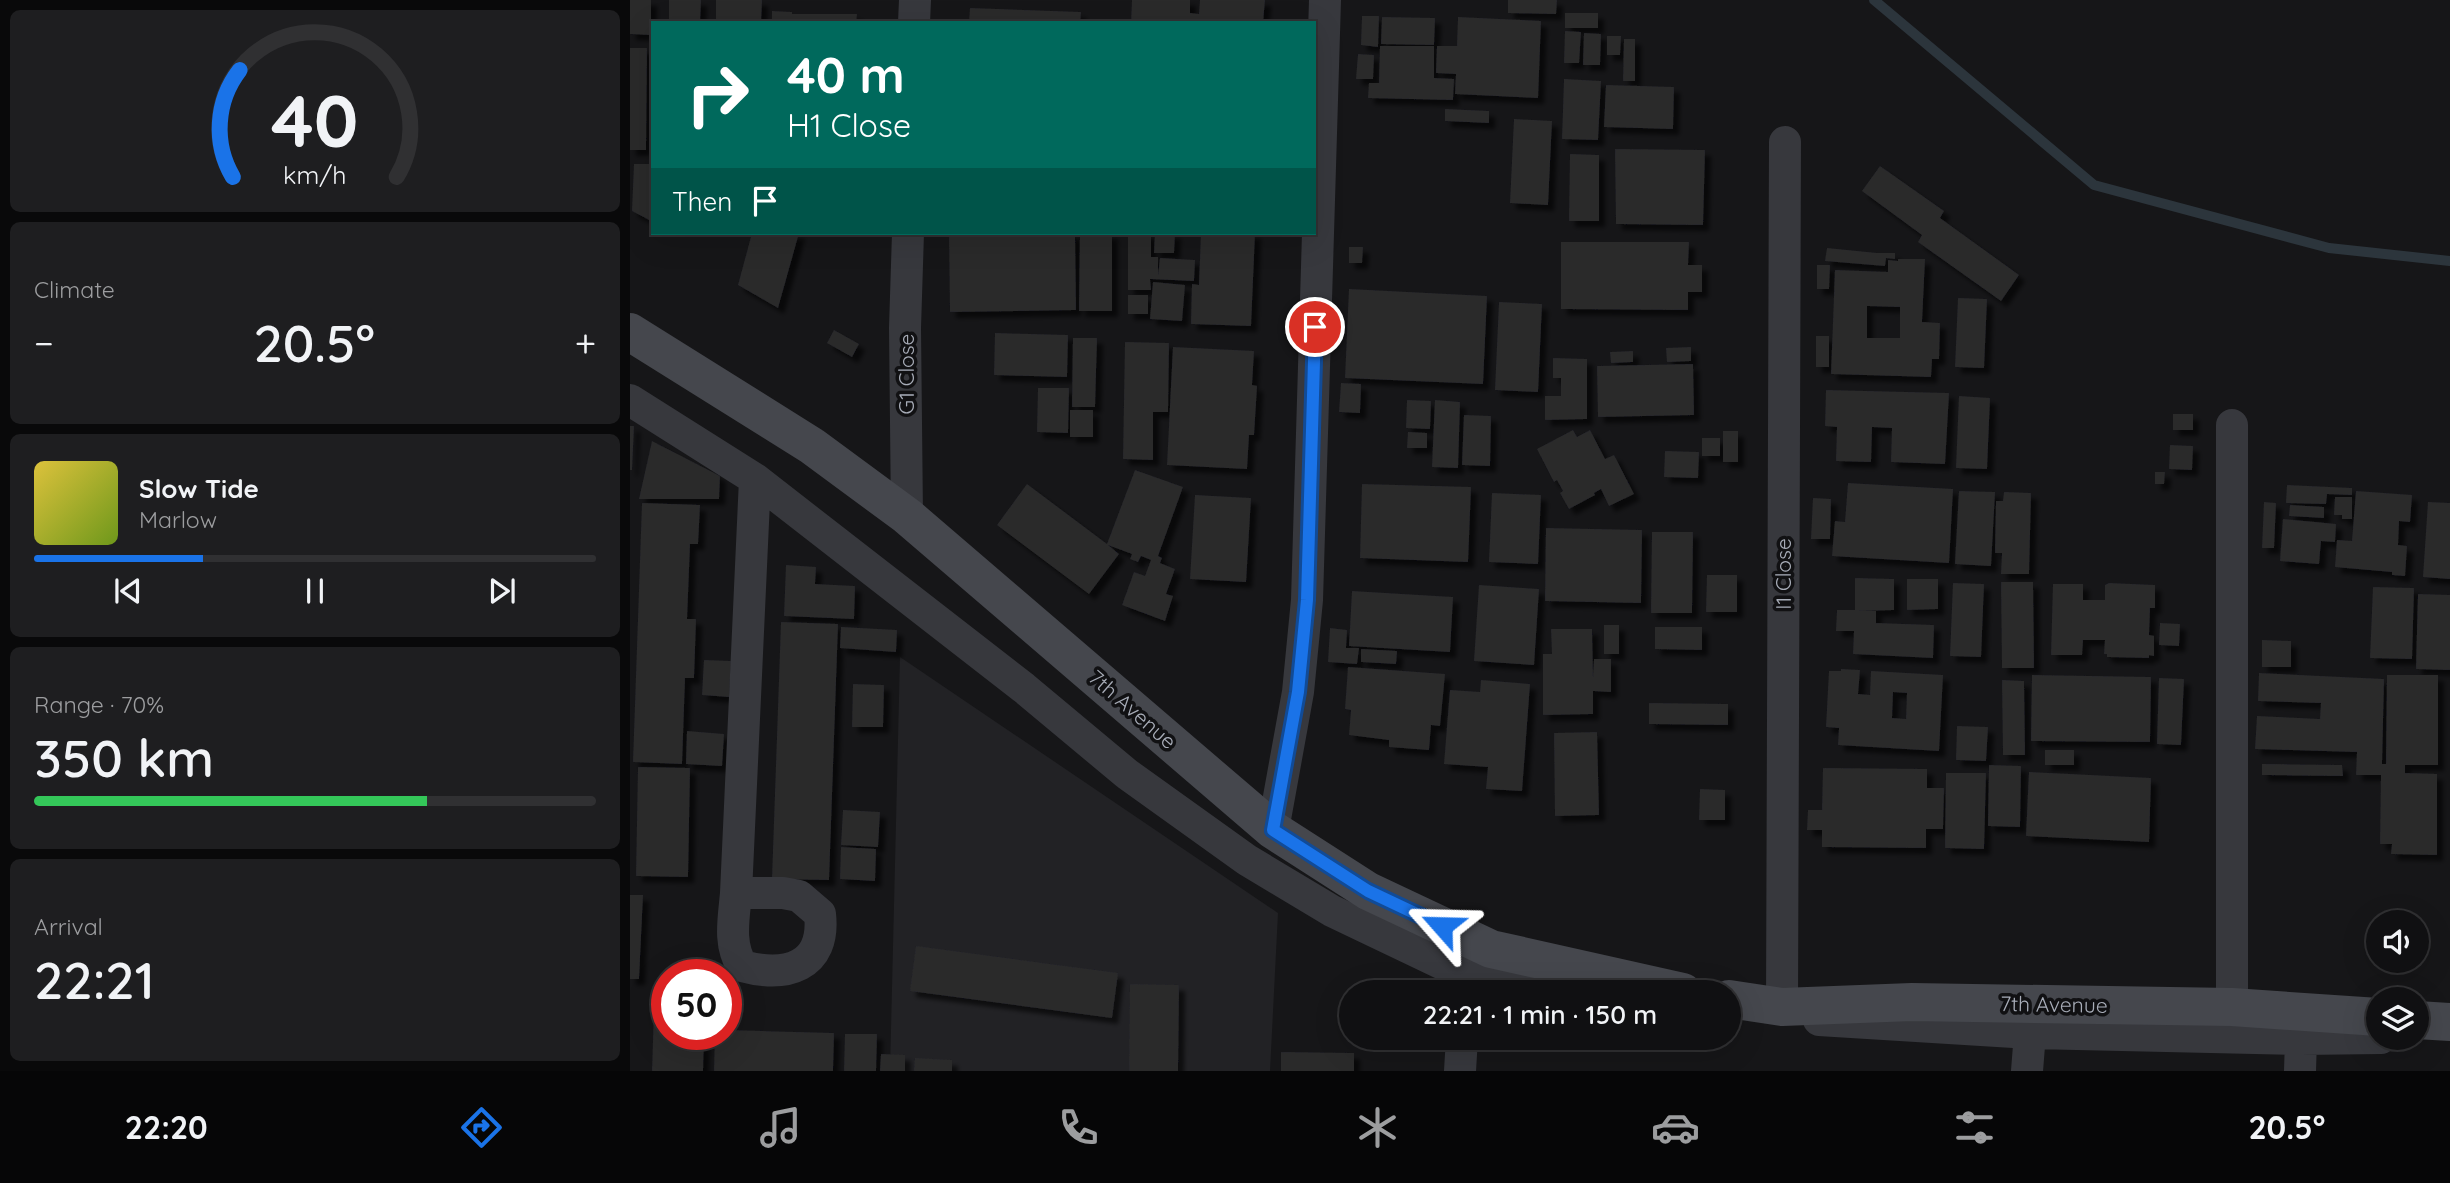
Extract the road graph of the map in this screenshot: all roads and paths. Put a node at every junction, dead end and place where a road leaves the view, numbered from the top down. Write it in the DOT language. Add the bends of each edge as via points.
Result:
graph roads {
  1 [pos="915,0"];
  2 [pos="1325,0"];
  3 [pos="914,21"];
  4 [pos="1785,142"];
  5 [pos="908,235"];
  6 [pos="630,332"];
  7 [pos="630,400"];
  8 [pos="2232,425"];
  9 [pos="755,480"];
  10 [pos="907,516"];
  11 [pos="1273,830"];
  12 [pos="736,893"];
  13 [pos="1459,980"];
  14 [pos="1629,980"];
  15 [pos="1741,1001"];
  16 [pos="1782,1007"];
  17 [pos="2232,1007"];
  18 [pos="1741,1016"];
  19 [pos="2366,1016"];
  20 [pos="2429,1021"];
  21 [pos="2450,1022"];
  22 [pos="2030,1033"];
  23 [pos="2429,1037"];
  24 [pos="2450,1037"];
  25 [pos="2366,1038"];
  26 [pos="2301,1039"];
  27 [pos="1461,1050"];
  28 [pos="1460,1071"];
  29 [pos="2027,1071"];
  30 [pos="2300,1071"];
  1 -- 3 [label="street"];
  2 -- 11 [label="street" via="1307,600 1298,692"];
  4 -- 16 [label="street, I1 Close"];
  5 -- 10 [label="street, G1 Close"];
  6 -- 10 [label="main road, 7th Avenue" via="812,446"];
  7 -- 9 [label="street"];
  8 -- 17 [label="street"];
  9 -- 12 [label="street"];
  9 -- 13 [label="street" via="1024,688 1127,774 1247,860"];
  10 -- 11 [label="main road, 7th Avenue"];
  11 -- 14 [label="main road, 7th Avenue" via="1368,891 1491,949"];
  15 -- 16 [label="main road, 7th Avenue"];
  16 -- 17 [label="main road, 7th Avenue" via="1912,1002"];
  17 -- 19 [label="main road, 7th Avenue"];
  18 -- 22 [label="street"];
  20 -- 21 [label="main road"];
  22 -- 26 [label="street"];
  22 -- 29 [label="street"];
  23 -- 24 [label="street"];
  25 -- 26 [label="street"];
  26 -- 30 [label="street"];
  27 -- 28 [label="street"];
}
